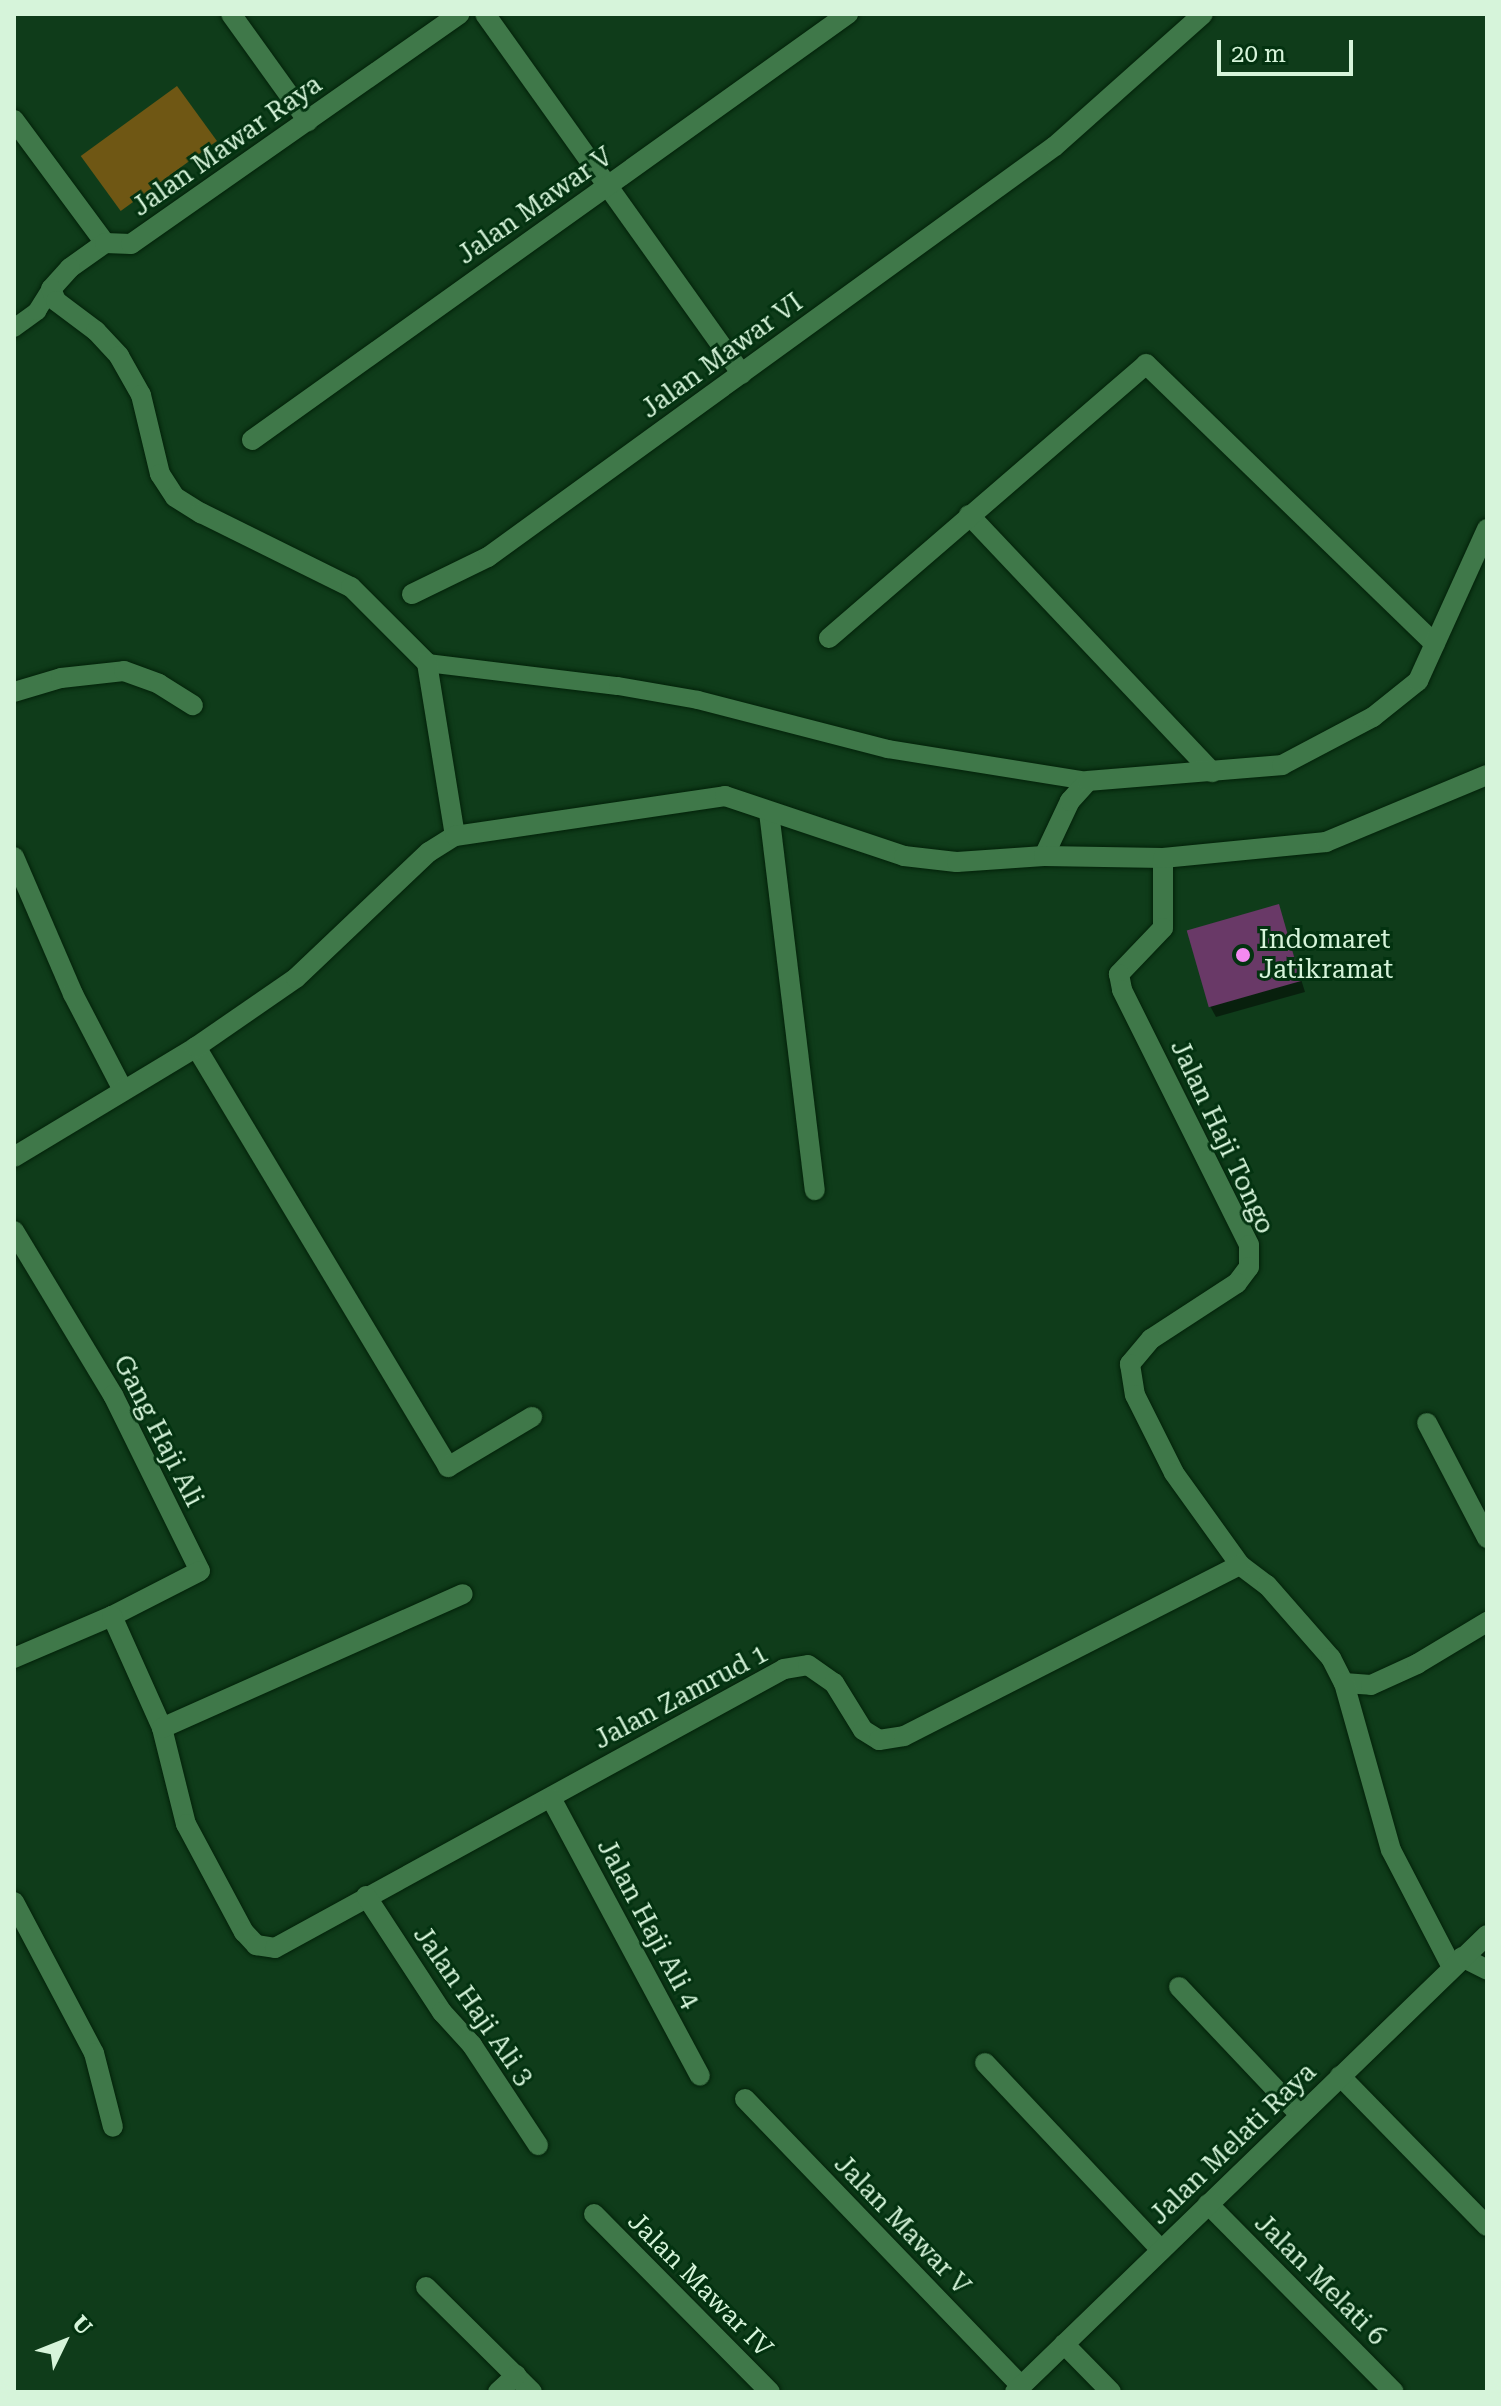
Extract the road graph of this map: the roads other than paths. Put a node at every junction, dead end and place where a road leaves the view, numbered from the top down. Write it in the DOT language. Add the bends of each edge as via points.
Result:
graph roads {
  1 [pos="231,14"];
  2 [pos="459,14"];
  3 [pos="485,14"];
  4 [pos="848,14"];
  5 [pos="1203,14"];
  6 [pos="14,120"];
  7 [pos="308,121"];
  8 [pos="608,185"];
  9 [pos="105,243"];
  10 [pos="51,289"];
  11 [pos="14,328"];
  12 [pos="742,374"];
  13 [pos="252,440"];
  14 [pos="969,515"];
  15 [pos="1487,529"];
  16 [pos="412,594"];
  17 [pos="829,638"];
  18 [pos="1435,644"];
  19 [pos="427,663"];
  20 [pos="14,692"];
  21 [pos="193,705"];
  22 [pos="1212,772"];
  23 [pos="1487,775"];
  24 [pos="1088,781"];
  25 [pos="769,812"];
  26 [pos="455,836"];
  27 [pos="1044,856"];
  28 [pos="14,857"];
  29 [pos="1163,858"];
  30 [pos="196,1047"];
  31 [pos="123,1090"];
  32 [pos="14,1157"];
  33 [pos="815,1190"];
  34 [pos="14,1231"];
  35 [pos="532,1417"];
  36 [pos="1427,1423"];
  37 [pos="1487,1538"];
  38 [pos="1240,1565"];
  39 [pos="463,1594"];
  40 [pos="112,1616"];
  41 [pos="1487,1622"];
  42 [pos="14,1658"];
  43 [pos="1344,1683"];
  44 [pos="162,1728"];
  45 [pos="551,1798"];
  46 [pos="366,1896"];
  47 [pos="14,1902"];
  48 [pos="1487,1935"];
  49 [pos="1457,1962"];
  50 [pos="1487,1970"];
  51 [pos="1179,1987"];
  52 [pos="985,2063"];
  53 [pos="700,2076"];
  54 [pos="1340,2076"];
  55 [pos="745,2099"];
  56 [pos="1300,2115"];
  57 [pos="113,2127"];
  58 [pos="538,2145"];
  59 [pos="1208,2204"];
  60 [pos="594,2214"];
  61 [pos="1487,2226"];
  62 [pos="1161,2250"];
  63 [pos="426,2287"];
  64 [pos="1064,2344"];
  65 [pos="516,2375"];
  66 [pos="1018,2389"];
  67 [pos="498,2392"];
  68 [pos="532,2392"];
  69 [pos="770,2392"];
  70 [pos="1111,2392"];
  71 [pos="1394,2392"];
  1 -- 7 [label="street"];
  2 -- 7 [label="street, Jalan Mawar Raya"];
  3 -- 8 [label="street"];
  4 -- 8 [label="street, Jalan Mawar V"];
  5 -- 12 [label="street, Jalan Mawar VI" via="1055,146"];
  6 -- 9 [label="street"];
  7 -- 9 [label="street, Jalan Mawar Raya" via="131,244"];
  8 -- 12 [label="street"];
  8 -- 13 [label="street, Jalan Mawar V"];
  9 -- 10 [label="street"];
  10 -- 11 [label="lane" via="37,311"];
  10 -- 19 [label="street" via="56,301 119,356 141,395 160,474 175,497 351,587"];
  12 -- 16 [label="street, Jalan Mawar VI" via="488,557"];
  14 -- 17 [label="street"];
  14 -- 18 [label="street" via="1146,364"];
  14 -- 22 [label="street"];
  15 -- 18 [label="street"];
  18 -- 22 [label="street" via="1418,681 1373,717 1282,765"];
  19 -- 24 [label="lane" via="685,698 888,749"];
  19 -- 26 [label="street"];
  20 -- 21 [label="street" via="61,678 124,671"];
  22 -- 24 [label="street"];
  23 -- 29 [label="street" via="1326,842"];
  24 -- 27 [label="street" via="1070,801"];
  25 -- 26 [label="street" via="725,796"];
  25 -- 27 [label="street" via="904,856 957,862"];
  25 -- 33 [label="street"];
  26 -- 30 [label="street" via="429,852 296,978"];
  27 -- 29 [label="street"];
  28 -- 31 [label="street" via="73,994"];
  29 -- 38 [label="street, Jalan Haji Tongo" via="1163,928 1119,974 1122,990 1249,1245 1249,1267 1237,1283 1151,1339 1130,1364 1135,1395 1174,1473"];
  30 -- 31 [label="street"];
  30 -- 35 [label="street" via="448,1467"];
  31 -- 32 [label="street"];
  34 -- 40 [label="street, Gang Haji Ali" via="113,1395 200,1571"];
  36 -- 37 [label="street"];
  38 -- 43 [label="street" via="1285,1605 1331,1658"];
  38 -- 45 [label="street, Jalan Zamrud 1" via="904,1736 879,1740 863,1730 834,1683 808,1665 784,1669"];
  39 -- 44 [label="street"];
  40 -- 42 [label="street"];
  40 -- 44 [label="street, Jalan Zamrud 1"];
  41 -- 43 [label="street" via="1371,1685"];
  43 -- 49 [label="street" via="1391,1850"];
  44 -- 46 [label="street, Jalan Zamrud 1" via="186,1824 256,1945 275,1948"];
  45 -- 46 [label="street, Jalan Zamrud 1"];
  45 -- 53 [label="street, Jalan Haji Ali 4"];
  46 -- 58 [label="street, Jalan Haji Ali 3"];
  47 -- 57 [label="street" via="94,2053"];
  48 -- 49 [label="street, Jalan Melati Raya"];
  49 -- 50 [label="street"];
  49 -- 54 [label="street, Jalan Melati Raya"];
  51 -- 56 [label="street"];
  52 -- 62 [label="street"];
  54 -- 56 [label="street, Jalan Melati Raya"];
  54 -- 61 [label="street"];
  55 -- 66 [label="street, Jalan Mawar V"];
  56 -- 59 [label="street, Jalan Melati Raya"];
  59 -- 62 [label="street, Jalan Melati Raya"];
  59 -- 71 [label="street, Jalan Melati 6"];
  60 -- 69 [label="street, Jalan Mawar IV"];
  62 -- 64 [label="street, Jalan Melati Raya"];
  63 -- 65 [label="street"];
  64 -- 66 [label="street, Jalan Melati Raya"];
  64 -- 70 [label="street"];
  65 -- 67 [label="street"];
  65 -- 68 [label="street"];
}
